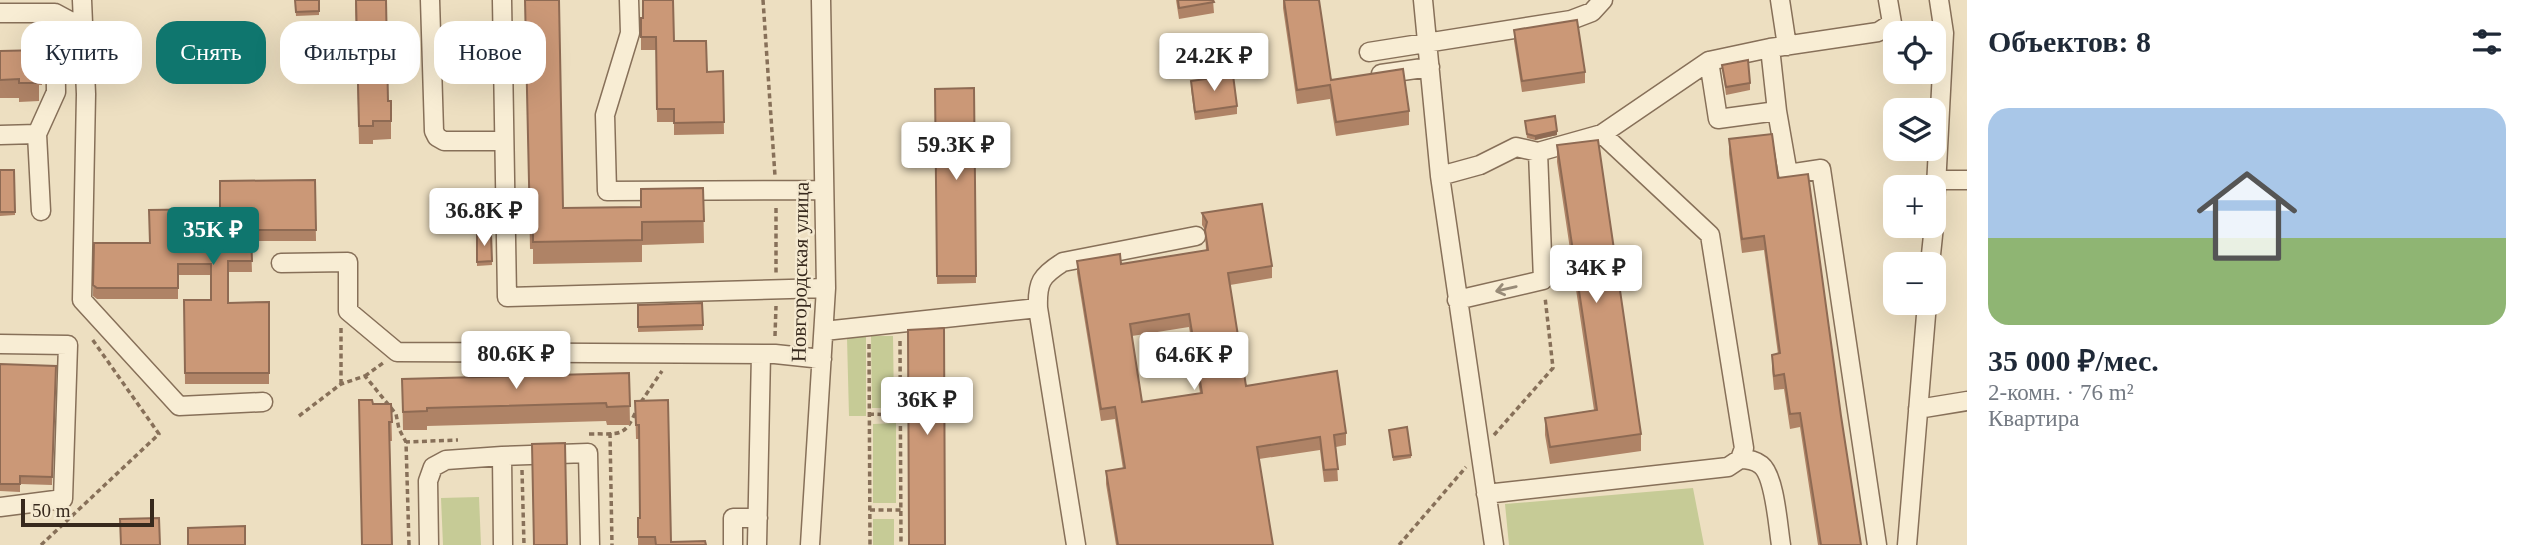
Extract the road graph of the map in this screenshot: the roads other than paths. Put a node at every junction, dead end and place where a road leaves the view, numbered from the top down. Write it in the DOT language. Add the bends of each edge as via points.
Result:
graph roads {
  1 [pos="82,0"];
  2 [pos="430,0"];
  3 [pos="502,0"];
  4 [pos="629,0"];
  5 [pos="821,0"];
  6 [pos="1423,0"];
  7 [pos="1603,0"];
  8 [pos="1780,0"];
  9 [pos="1888,0"];
  10 [pos="1939,0"];
  11 [pos="0,13"];
  12 [pos="55,13"];
  13 [pos="70,21"];
  14 [pos="83,21"];
  15 [pos="1427,43"];
  16 [pos="1778,47"];
  17 [pos="1369,52"];
  18 [pos="1709,61"];
  19 [pos="1430,67"];
  20 [pos="1361,77"];
  21 [pos="86,84"];
  22 [pos="1777,111"];
  23 [pos="37,134"];
  24 [pos="1602,134"];
  25 [pos="0,135"];
  26 [pos="505,141"];
  27 [pos="1538,152"];
  28 [pos="1938,175"];
  29 [pos="1440,176"];
  30 [pos="1946,180"];
  31 [pos="1967,180"];
  32 [pos="824,190"];
  33 [pos="41,211"];
  34 [pos="1196,236"];
  35 [pos="281,263"];
  36 [pos="826,288"];
  37 [pos="1457,300"];
  38 [pos="1038,308"];
  39 [pos="1926,315"];
  40 [pos="824,331"];
  41 [pos="0,344"];
  42 [pos="761,354"];
  43 [pos="822,359"];
  44 [pos="1967,401"];
  45 [pos="263,402"];
  46 [pos="1918,409"];
  47 [pos="502,456"];
  48 [pos="1740,459"];
  49 [pos="1486,494"];
  50 [pos="0,507"];
  51 [pos="758,518"];
  52 [pos="429,545"];
  53 [pos="503,545"];
  54 [pos="590,545"];
  55 [pos="733,545"];
  56 [pos="757,545"];
  57 [pos="810,545"];
  58 [pos="1076,545"];
  59 [pos="1494,545"];
  60 [pos="1781,545"];
  61 [pos="1877,545"];
  62 [pos="1907,545"];
  1 -- 14 [label="street"];
  2 -- 26 [label="street" via="437,137 444,141"];
  3 -- 26 [label="street"];
  4 -- 32 [label="street" via="630,33 605,115 607,191"];
  5 -- 32 [label="street, Новгородская улица"];
  6 -- 15 [label="street"];
  7 -- 15 [label="street" via="1592,12 1570,20"];
  8 -- 16 [label="street"];
  9 -- 16 [label="street" via="1892,23 1878,32"];
  10 -- 28 [label="street" via="1944,33"];
  11 -- 12 [label="street"];
  12 -- 13 [label="street"];
  12 -- 23 [label="street" via="56,92"];
  15 -- 17 [label="street"];
  15 -- 19 [label="street"];
  16 -- 18 [label="street"];
  16 -- 22 [label="street"];
  18 -- 22 [label="street" via="1718,119"];
  18 -- 24 [label="street"];
  19 -- 20 [label="street"];
  19 -- 29 [label="street"];
  21 -- 45 [label="street" via="82,300 179,406"];
  22 -- 61 [label="street" via="1788,174 1821,169"];
  23 -- 25 [label="street"];
  23 -- 33 [label="street"];
  24 -- 27 [label="street"];
  24 -- 48 [label="street" via="1710,235 1744,448"];
  26 -- 36 [label="street" via="507,297"];
  27 -- 29 [label="street" via="1516,147 1480,165"];
  27 -- 37 [label="street, one-way" via="1543,280"];
  29 -- 37 [label="street"];
  30 -- 31 [label="street"];
  32 -- 36 [label="street, Новгородская улица"];
  34 -- 38 [label="street" via="1063,262 1048,272 1038,287"];
  35 -- 42 [label="street" via="348,262 348,311 397,352"];
  36 -- 40 [label="street, Новгородская улица"];
  37 -- 49 [label="street"];
  38 -- 40 [label="street"];
  38 -- 58 [label="street"];
  39 -- 46 [label="street"];
  40 -- 43 [label="street, Новгородская улица"];
  41 -- 50 [label="street" via="68,345 62,499"];
  42 -- 43 [label="street"];
  42 -- 51 [label="street"];
  43 -- 57 [label="street, Новгородская улица"];
  44 -- 46 [label="street"];
  46 -- 62 [label="street"];
  47 -- 52 [label="street" via="446,460 433,467 428,481"];
  47 -- 53 [label="street"];
  47 -- 54 [label="street" via="587,453"];
  48 -- 49 [label="street" via="1728,467"];
  48 -- 60 [label="street" via="1762,466 1770,478"];
  49 -- 59 [label="street"];
  51 -- 55 [label="street" via="733,518"];
  51 -- 56 [label="street"];
}
